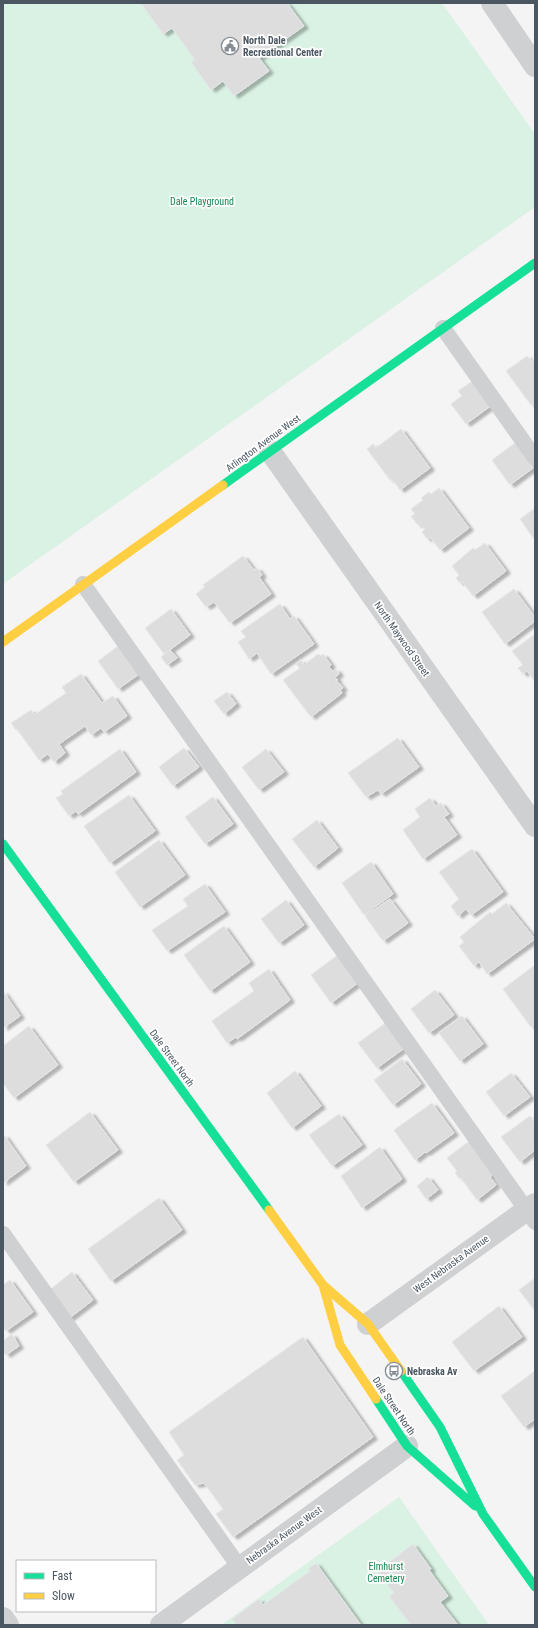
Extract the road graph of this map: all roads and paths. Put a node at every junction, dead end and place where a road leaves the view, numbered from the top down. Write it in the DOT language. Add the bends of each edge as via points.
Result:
graph roads {
  1 [pos="492,3"];
  2 [pos="535,66"];
  3 [pos="535,263"];
  4 [pos="443,328"];
  5 [pos="270,452"];
  6 [pos="535,458"];
  7 [pos="83,584"];
  8 [pos="3,642"];
  9 [pos="535,826"];
  10 [pos="3,844"];
  11 [pos="532,1212"];
  12 [pos="3,1234"];
  13 [pos="323,1285"];
  14 [pos="368,1324"];
  15 [pos="407,1446"];
  16 [pos="483,1514"];
  17 [pos="240,1568"];
  18 [pos="535,1587"];
  19 [pos="3,1618"];
  20 [pos="8,1625"];
  21 [pos="161,1625"];
  1 -- 2 [label="street"];
  3 -- 4 [label="main road, Arlington Avenue West"];
  4 -- 5 [label="main road, Arlington Avenue West"];
  4 -- 6 [label="lane"];
  5 -- 7 [label="main road, Arlington Avenue West"];
  5 -- 9 [label="street, North Maywood Street"];
  7 -- 8 [label="main road, Arlington Avenue West"];
  7 -- 11 [label="lane"];
  10 -- 13 [label="main road, Dale Street North"];
  11 -- 14 [label="street, West Nebraska Avenue"];
  12 -- 17 [label="lane"];
  13 -- 14 [label="main road, Dale Street North"];
  13 -- 15 [label="main road, Dale Street North" via="340,1345"];
  14 -- 16 [label="main road, Dale Street North" via="440,1427"];
  15 -- 16 [label="main road, Dale Street North"];
  15 -- 17 [label="street, Nebraska Avenue West"];
  16 -- 18 [label="main road, Dale Street North"];
  17 -- 21 [label="street, Nebraska Avenue West"];
  19 -- 20 [label="street"];
}
